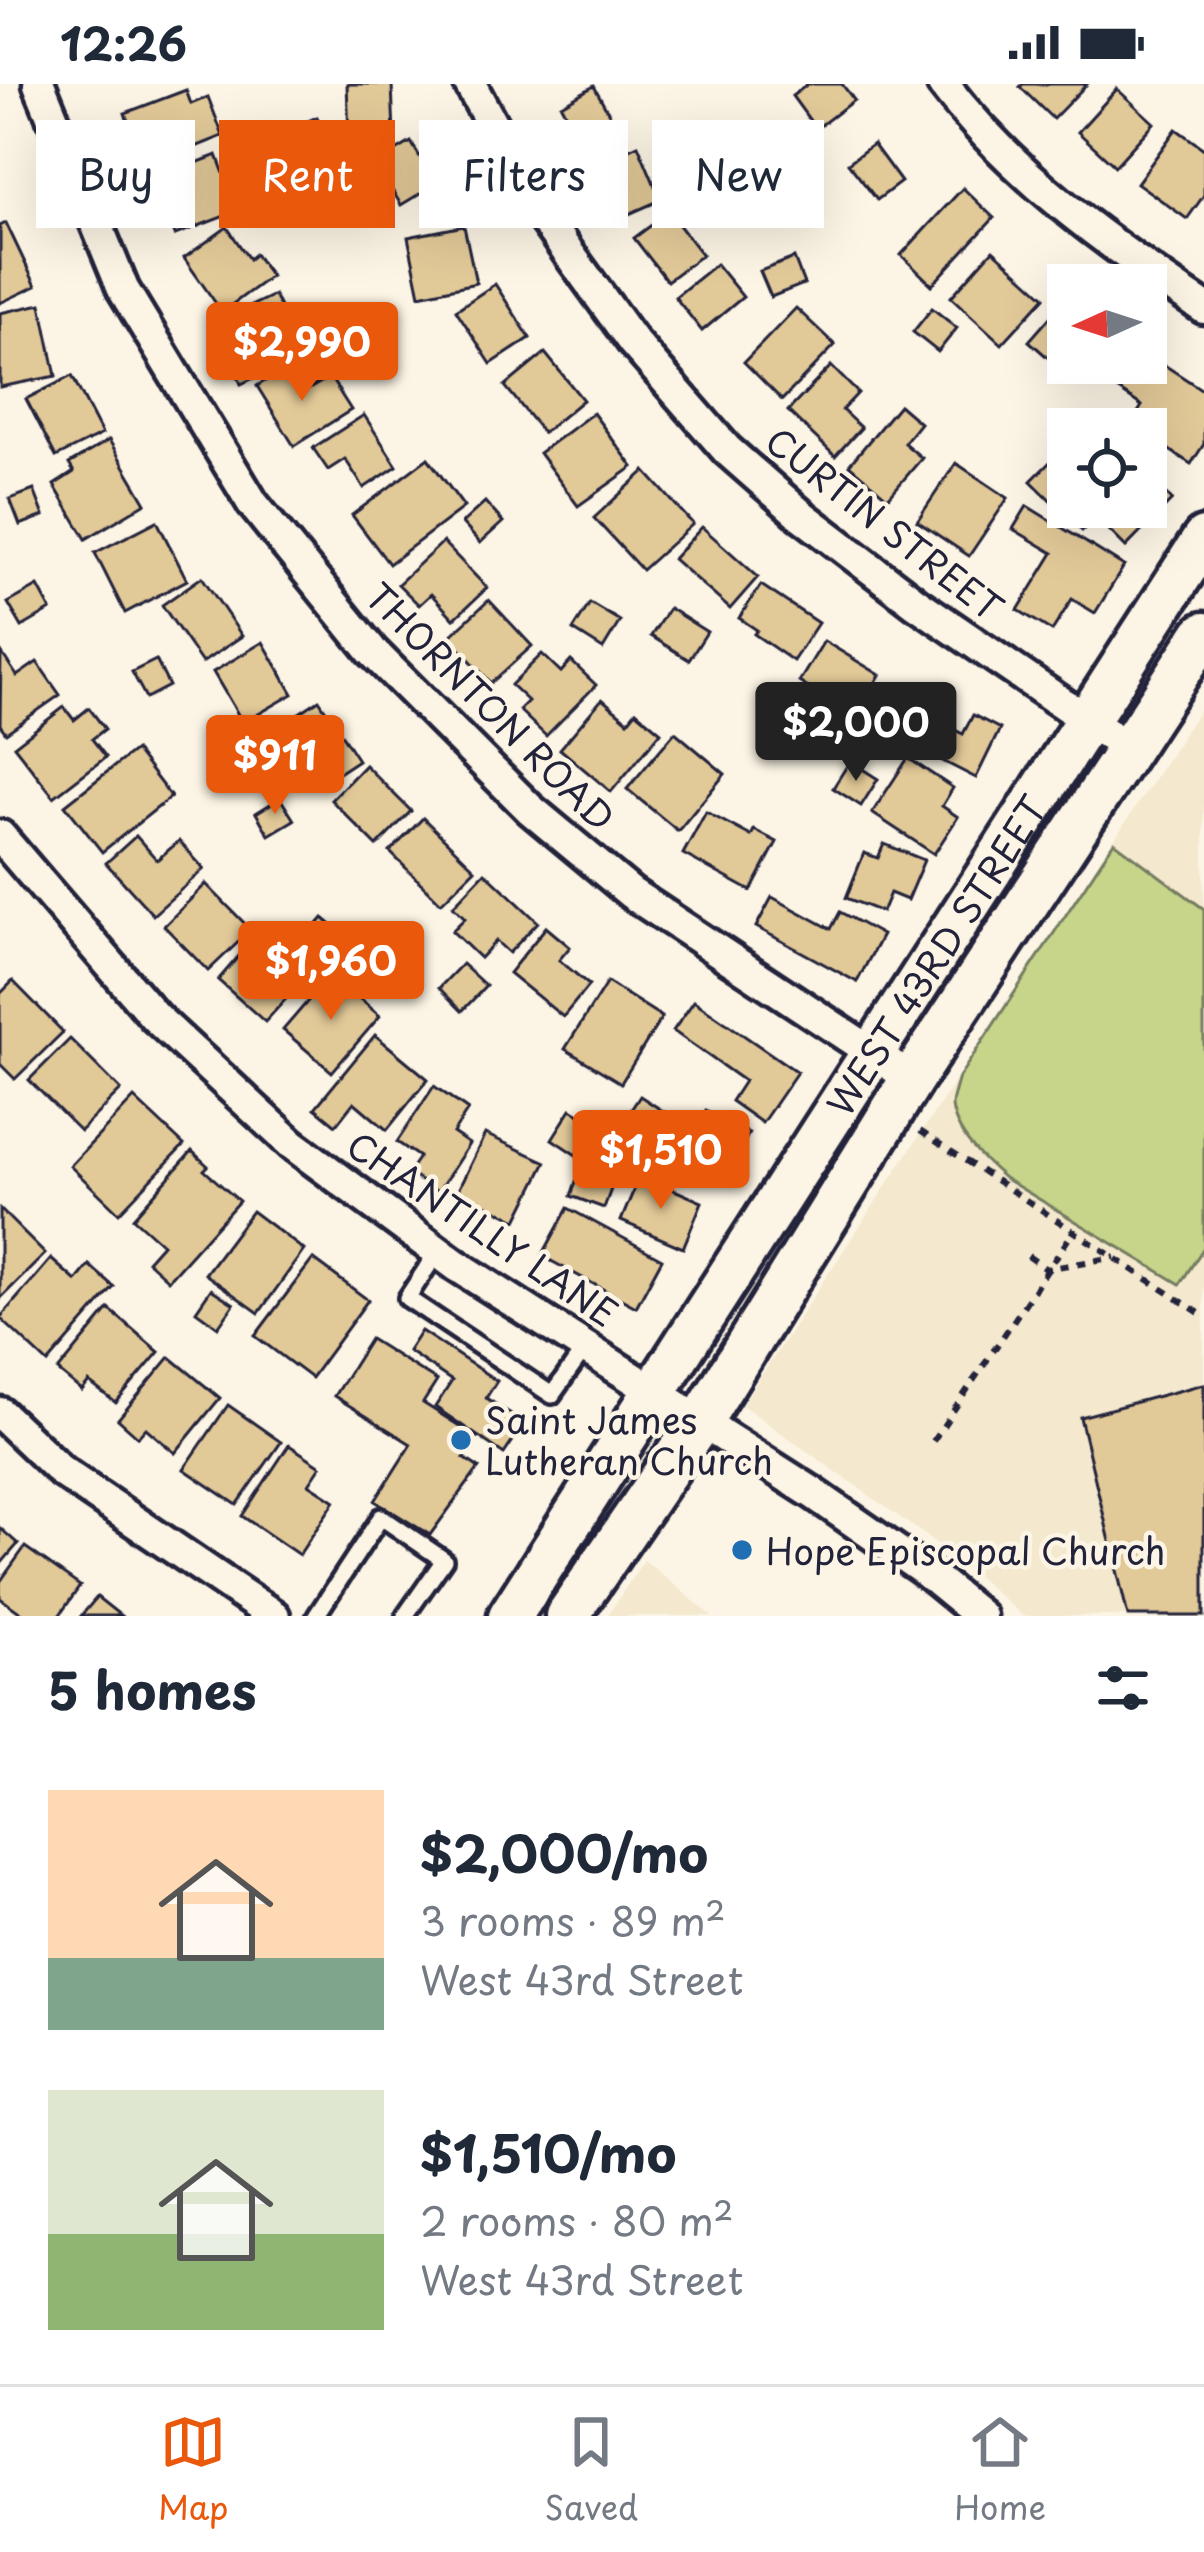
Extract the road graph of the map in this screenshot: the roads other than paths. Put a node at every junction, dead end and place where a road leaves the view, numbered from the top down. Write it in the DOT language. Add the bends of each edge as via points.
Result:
graph roads {
  1 [pos="39,84"];
  2 [pos="470,84"];
  3 [pos="943,84"];
  4 [pos="1204,308"];
  5 [pos="1204,539"];
  6 [pos="1204,634"];
  7 [pos="1088,720"];
  8 [pos="1128,748"];
  9 [pos="0,836"];
  10 [pos="870,1052"];
  11 [pos="902,1096"];
  12 [pos="438,1251"];
  13 [pos="586,1347"];
  14 [pos="658,1392"];
  15 [pos="0,1413"];
  16 [pos="701,1419"];
  17 [pos="274,1616"];
  18 [pos="316,1616"];
  19 [pos="405,1616"];
  20 [pos="510,1616"];
  21 [pos="567,1616"];
  22 [pos="980,1616"];
  1 -- 10 [label="street, THORNTON ROAD" via="123,289 253,504 372,651 530,809 631,893"];
  2 -- 7 [label="street, CURTIN STREET" via="541,215 633,342 727,450 916,602"];
  3 -- 4 [label="street" via="979,131 1096,235"];
  5 -- 7 [label="main road, WEST 43RD STREET"];
  6 -- 8 [label="main road, WEST 43RD STREET"];
  7 -- 8 [label="street, CURTIN STREET"];
  7 -- 10 [label="main road, WEST 43RD STREET"];
  8 -- 11 [label="main road, WEST 43RD STREET"];
  9 -- 12 [label="street, CHANTILLY LANE" via="155,1017 292,1144"];
  10 -- 11 [label="street, THORNTON ROAD"];
  10 -- 14 [label="main road, WEST 43RD STREET"];
  11 -- 16 [label="main road, WEST 43RD STREET"];
  12 -- 13 [label="street, CHANTILLY LANE"];
  12 -- 13 [label="lane" via="407,1298 552,1395"];
  13 -- 14 [label="street, CHANTILLY LANE"];
  14 -- 16 [label="street, CHANTILLY LANE"];
  14 -- 20 [label="main road, WEST 43RD STREET"];
  15 -- 17 [label="street" via="62,1472"];
  16 -- 21 [label="main road, WEST 43RD STREET"];
  16 -- 22 [label="street, CHANTILLY LANE"];
  18 -- 19 [label="lane" via="381,1517 444,1560"];
}
